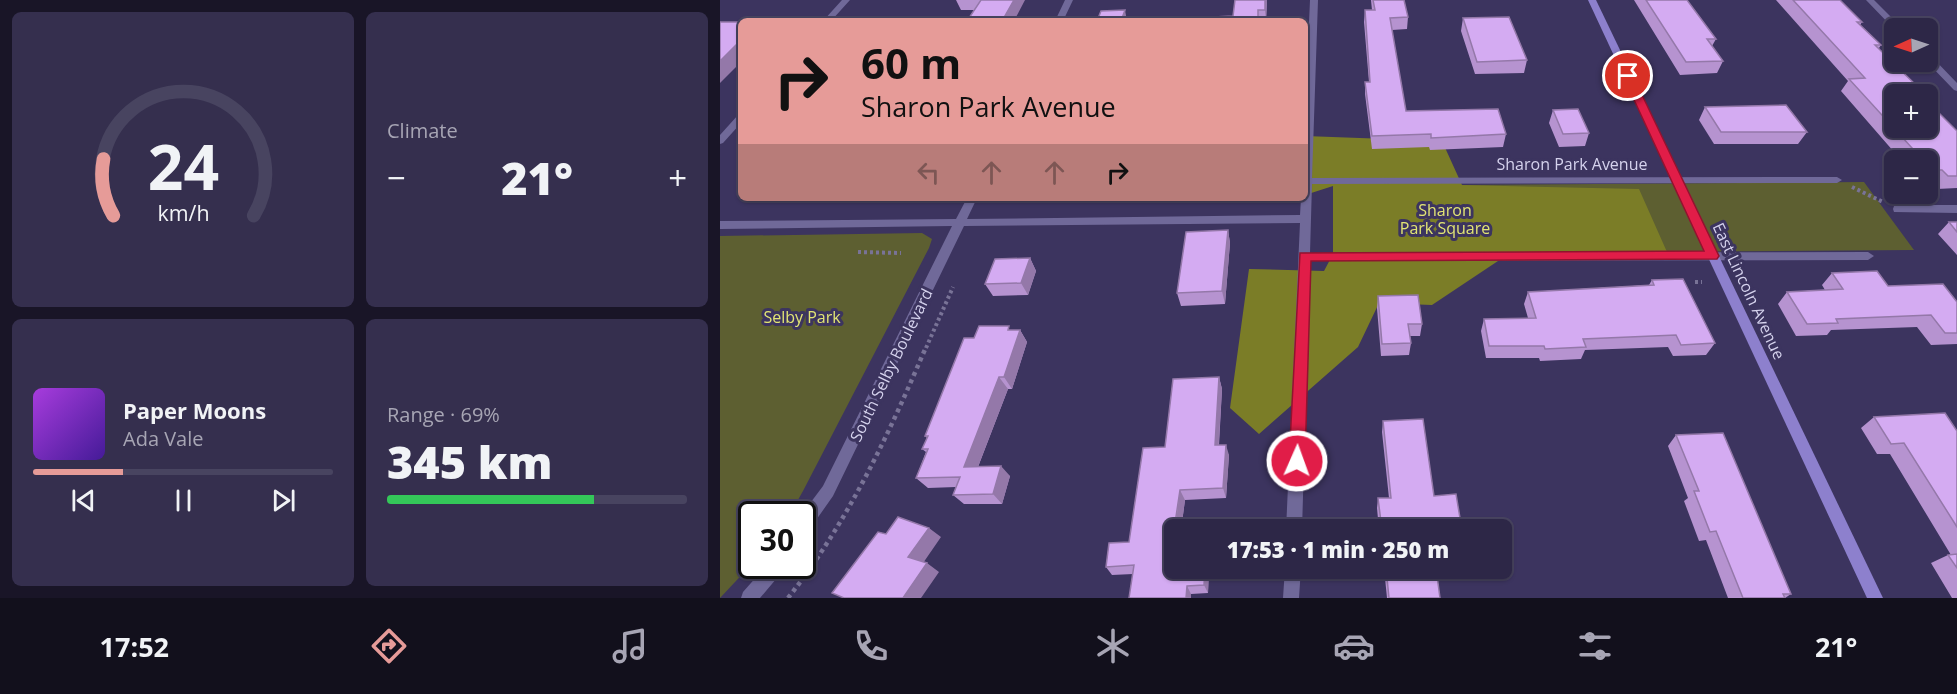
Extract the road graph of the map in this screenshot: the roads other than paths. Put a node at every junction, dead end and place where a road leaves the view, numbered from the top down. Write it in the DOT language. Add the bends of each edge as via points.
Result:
graph roads {
  1 [pos="846,0"];
  2 [pos="1069,0"];
  3 [pos="1314,0"];
  4 [pos="1592,0"];
  5 [pos="1870,0"];
  6 [pos="830,18"];
  7 [pos="1060,18"];
  8 [pos="1888,18"];
  9 [pos="1938,68"];
  10 [pos="1957,88"];
  11 [pos="738,120"];
  12 [pos="720,141"];
  13 [pos="1677,180"];
  14 [pos="1837,180"];
  15 [pos="1308,181"];
  16 [pos="971,201"];
  17 [pos="1307,201"];
  18 [pos="1957,208"];
  19 [pos="1898,209"];
  20 [pos="1306,219"];
  21 [pos="961,222"];
  22 [pos="720,225"];
  23 [pos="1713,256"];
  24 [pos="1868,256"];
  25 [pos="1305,257"];
  26 [pos="816,508"];
  27 [pos="1294,519"];
  28 [pos="765,579"];
  29 [pos="1293,579"];
  30 [pos="749,598"];
  31 [pos="1292,598"];
  32 [pos="1875,598"];
  1 -- 6 [label="street"];
  2 -- 7 [label="street"];
  3 -- 15 [label="street"];
  4 -- 13 [label="main road, East Lincoln Avenue"];
  5 -- 8 [label="street"];
  9 -- 10 [label="street"];
  11 -- 12 [label="street"];
  13 -- 14 [label="street, Sharon Park Avenue"];
  13 -- 15 [label="street, Sharon Park Avenue"];
  13 -- 23 [label="main road, East Lincoln Avenue"];
  16 -- 21 [label="street, South Selby Boulevard"];
  17 -- 20 [label="street"];
  18 -- 19 [label="street"];
  20 -- 21 [label="street"];
  20 -- 25 [label="street"];
  21 -- 22 [label="street"];
  21 -- 26 [label="street, South Selby Boulevard"];
  23 -- 24 [label="street"];
  23 -- 25 [label="street"];
  23 -- 32 [label="main road, East Lincoln Avenue"];
  25 -- 27 [label="street"];
  28 -- 30 [label="street"];
  29 -- 31 [label="street"];
}
